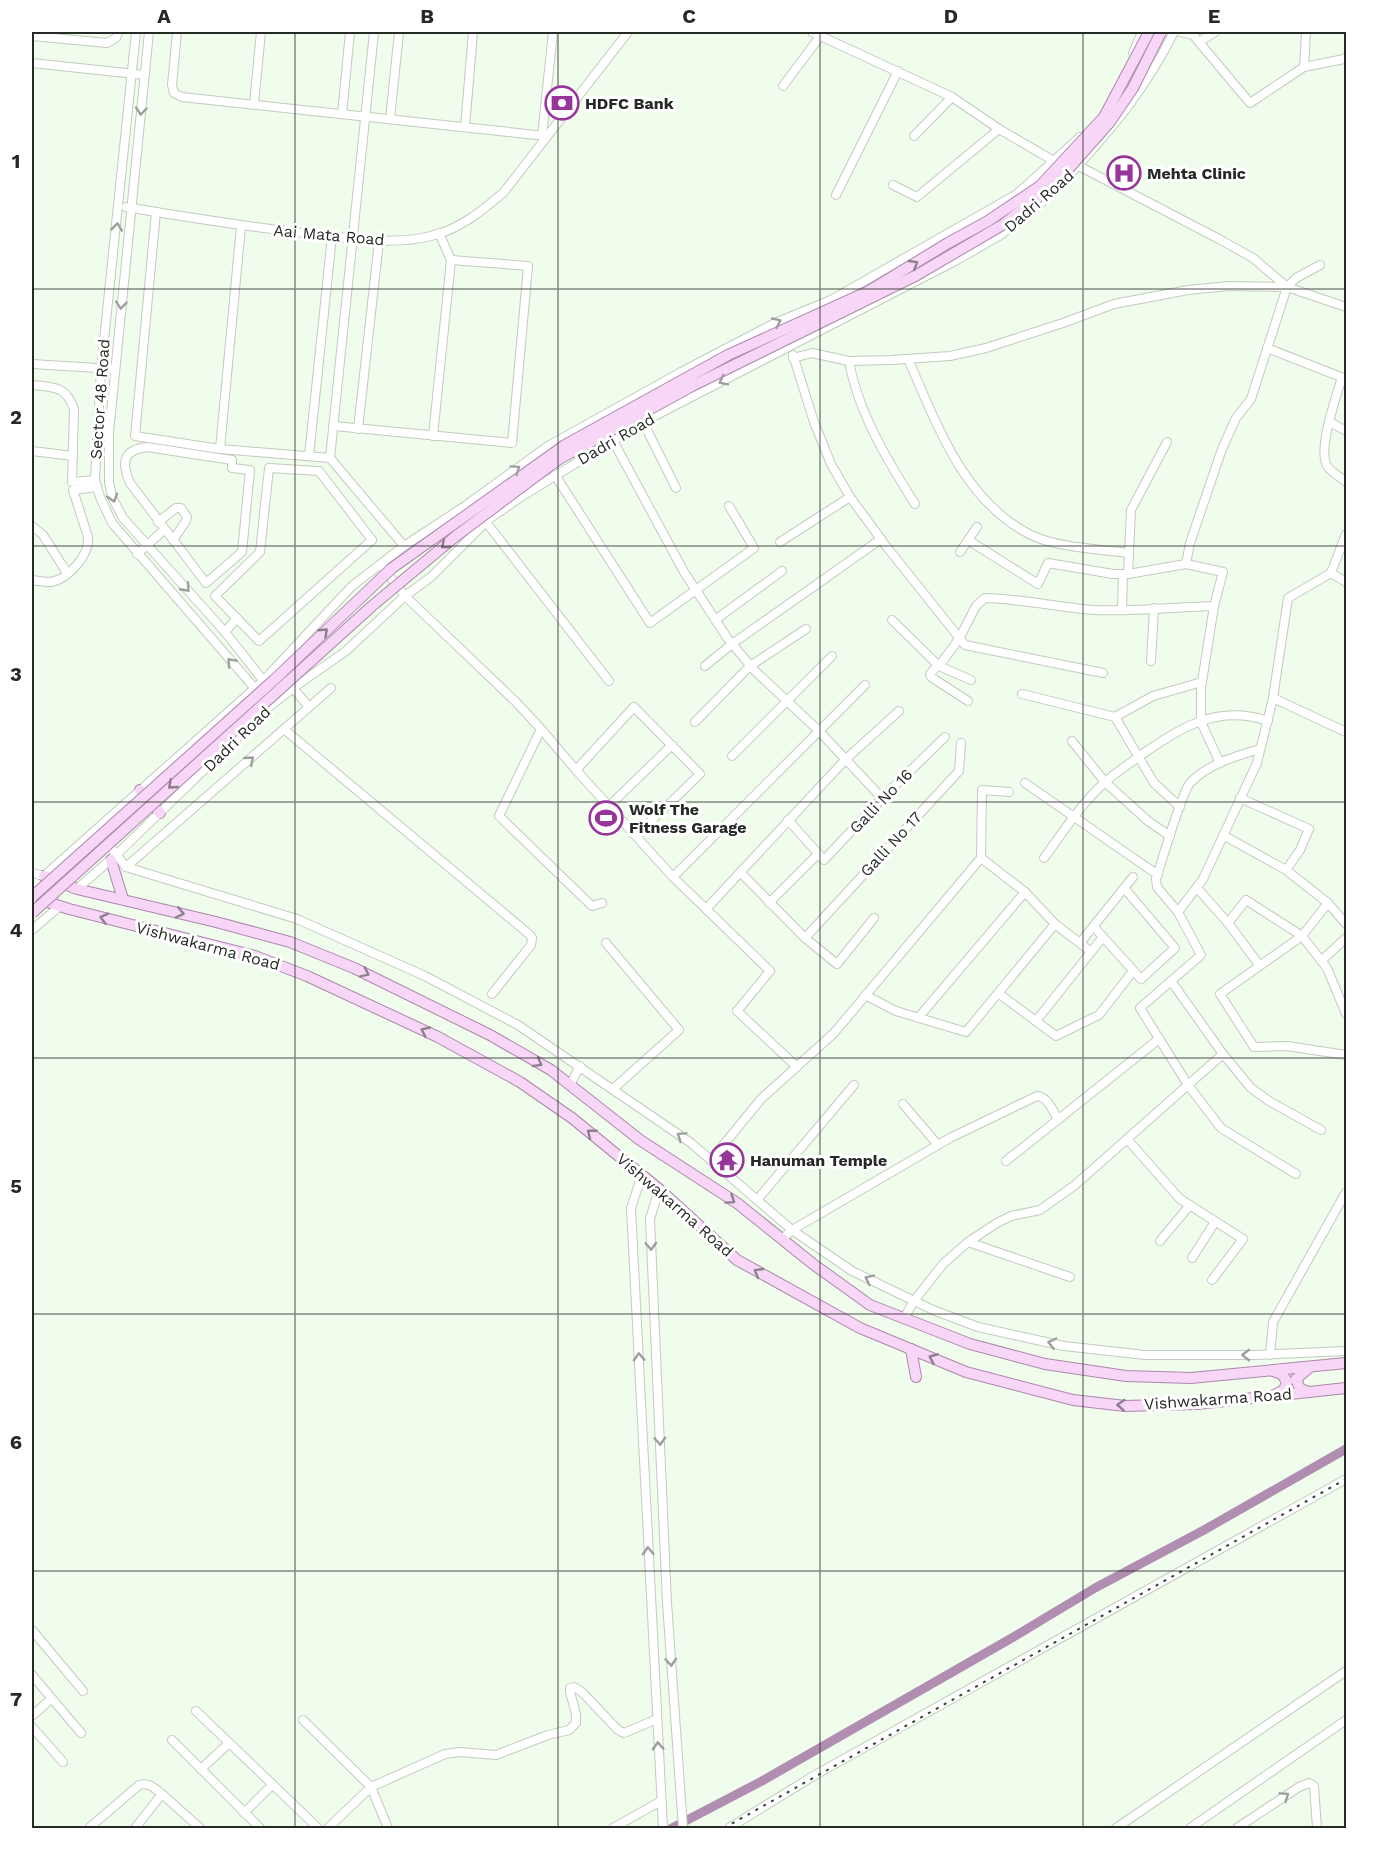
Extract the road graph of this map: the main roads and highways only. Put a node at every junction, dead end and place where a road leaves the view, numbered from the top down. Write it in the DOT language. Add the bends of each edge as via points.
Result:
graph roads {
  1 [pos="1149,32"];
  2 [pos="1161,32"];
  3 [pos="140,790"];
  4 [pos="160,813"];
  5 [pos="114,856"];
  6 [pos="44,876"];
  7 [pos="32,897"];
  8 [pos="123,899"];
  9 [pos="32,913"];
  10 [pos="911,1349"];
  11 [pos="1347,1363"];
  12 [pos="1311,1366"];
  13 [pos="1270,1370"];
  14 [pos="916,1377"];
  15 [pos="1347,1389"];
  16 [pos="1309,1392"];
  17 [pos="1273,1396"];
  7 -- 1 [label="main road, one-way, bridge" via="274,680 392,568 565,445 728,355 869,291 1040,186 1104,117"];
  2 -- 9 [label="main road, one-way, bridge" via="1133,88 1110,122 1056,183 1004,224 917,275 692,386 559,459 456,536 372,606"];
  3 -- 4 [label="main road"];
  5 -- 8 [label="main road"];
  6 -- 8 [label="main road, Vishwakarma Road" via="77,889"];
  10 -- 7 [label="main road, Vishwakarma Road, one-way" via="860,1328 737,1260 572,1118 520,1082 438,1037 255,956"];
  8 -- 13 [label="main road, Vishwakarma Road, one-way" via="290,942 354,968 490,1035 551,1070 640,1140 737,1203 870,1305 970,1344 1045,1364 1126,1376 1191,1378"];
  10 -- 14 [label="main road"];
  17 -- 10 [label="main road, Vishwakarma Road, one-way" via="1125,1406 1073,1400 966,1372"];
  11 -- 12 [label="main road, Vishwakarma Road"];
  12 -- 13 [label="main road, Vishwakarma Road"];
  12 -- 16 [label="main road" via="1296,1379 1300,1389"];
  13 -- 17 [label="main road" via="1282,1374 1287,1382 1284,1390"];
  15 -- 16 [label="main road, Vishwakarma Road"];
  16 -- 17 [label="main road, Vishwakarma Road"];
}
